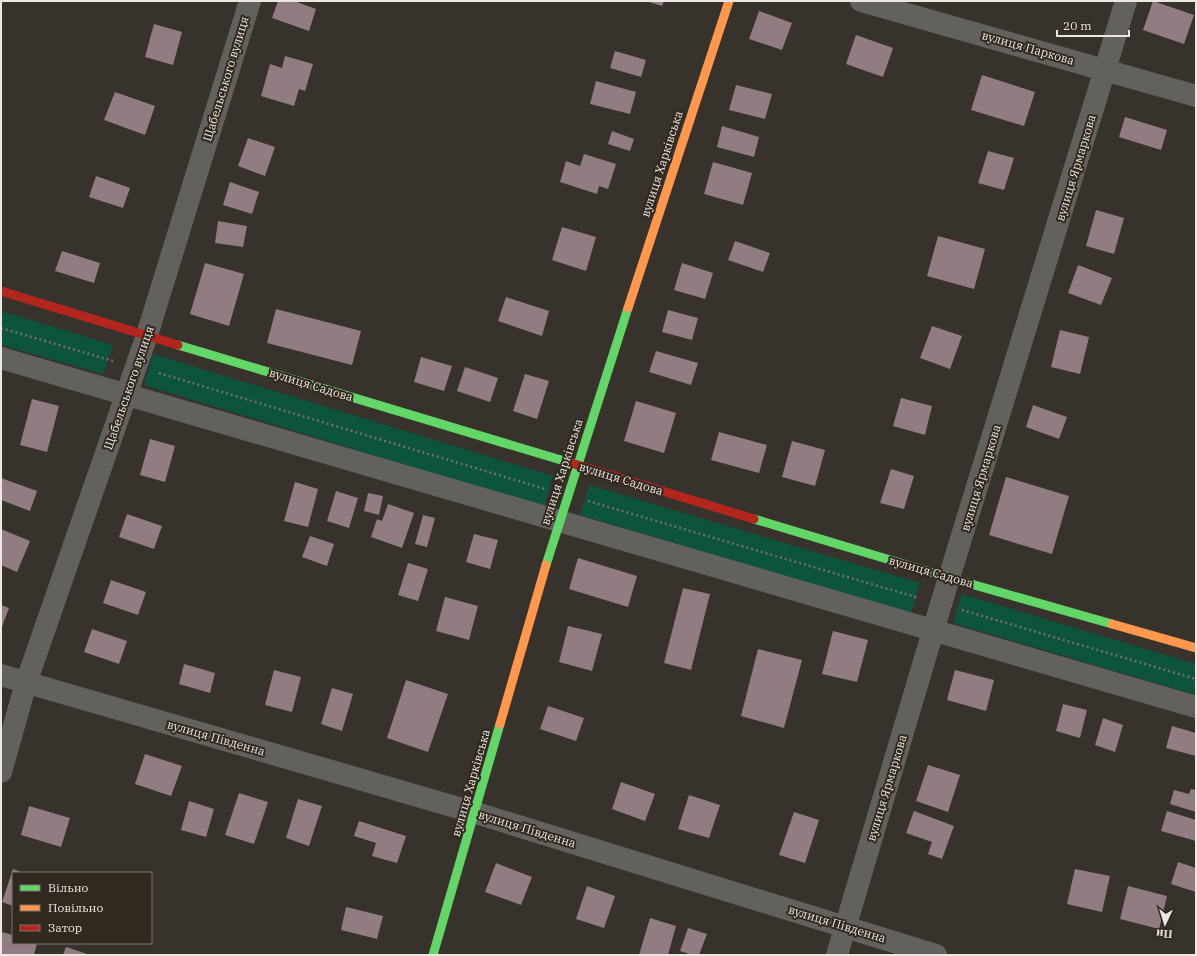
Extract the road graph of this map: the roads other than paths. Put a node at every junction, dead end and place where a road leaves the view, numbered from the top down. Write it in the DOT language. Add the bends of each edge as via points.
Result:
graph roads {
  1 [pos="250,1"];
  2 [pos="729,1"];
  3 [pos="861,1"];
  4 [pos="1126,1"];
  5 [pos="1106,70"];
  6 [pos="1196,96"];
  7 [pos="1,291"];
  8 [pos="147,335"];
  9 [pos="1,358"];
  10 [pos="127,395"];
  11 [pos="576,465"];
  12 [pos="558,522"];
  13 [pos="950,578"];
  14 [pos="934,631"];
  15 [pos="1196,648"];
  16 [pos="1,675"];
  17 [pos="26,683"];
  18 [pos="1196,707"];
  19 [pos="1,772"];
  20 [pos="476,812"];
  21 [pos="845,927"];
  22 [pos="433,955"];
  23 [pos="837,955"];
  24 [pos="936,955"];
  1 -- 8 [label="street, Щабельського вулиця"];
  2 -- 11 [label="street, вулиця Харківська"];
  3 -- 5 [label="street, вулиця Паркова"];
  4 -- 5 [label="street, вулиця Ярмаркова"];
  5 -- 6 [label="street, вулиця Паркова"];
  5 -- 13 [label="street, вулиця Ярмаркова"];
  7 -- 8 [label="street, вулиця Садова"];
  8 -- 10 [label="street, Щабельського вулиця"];
  8 -- 11 [label="street, вулиця Садова"];
  9 -- 10 [label="street"];
  10 -- 12 [label="street"];
  10 -- 17 [label="street, Щабельського вулиця"];
  11 -- 12 [label="street, вулиця Харківська"];
  11 -- 13 [label="street, вулиця Садова"];
  12 -- 14 [label="street"];
  12 -- 20 [label="street, вулиця Харківська"];
  13 -- 14 [label="street, вулиця Ярмаркова"];
  13 -- 15 [label="street, вулиця Садова"];
  14 -- 18 [label="street"];
  14 -- 21 [label="street, вулиця Ярмаркова"];
  16 -- 17 [label="street, вулиця Південна"];
  17 -- 19 [label="street, Щабельського вулиця"];
  17 -- 20 [label="street, вулиця Південна"];
  20 -- 21 [label="street, вулиця Південна"];
  20 -- 22 [label="street, вулиця Харківська"];
  21 -- 23 [label="street, вулиця Ярмаркова"];
  21 -- 24 [label="street, вулиця Південна"];
}
